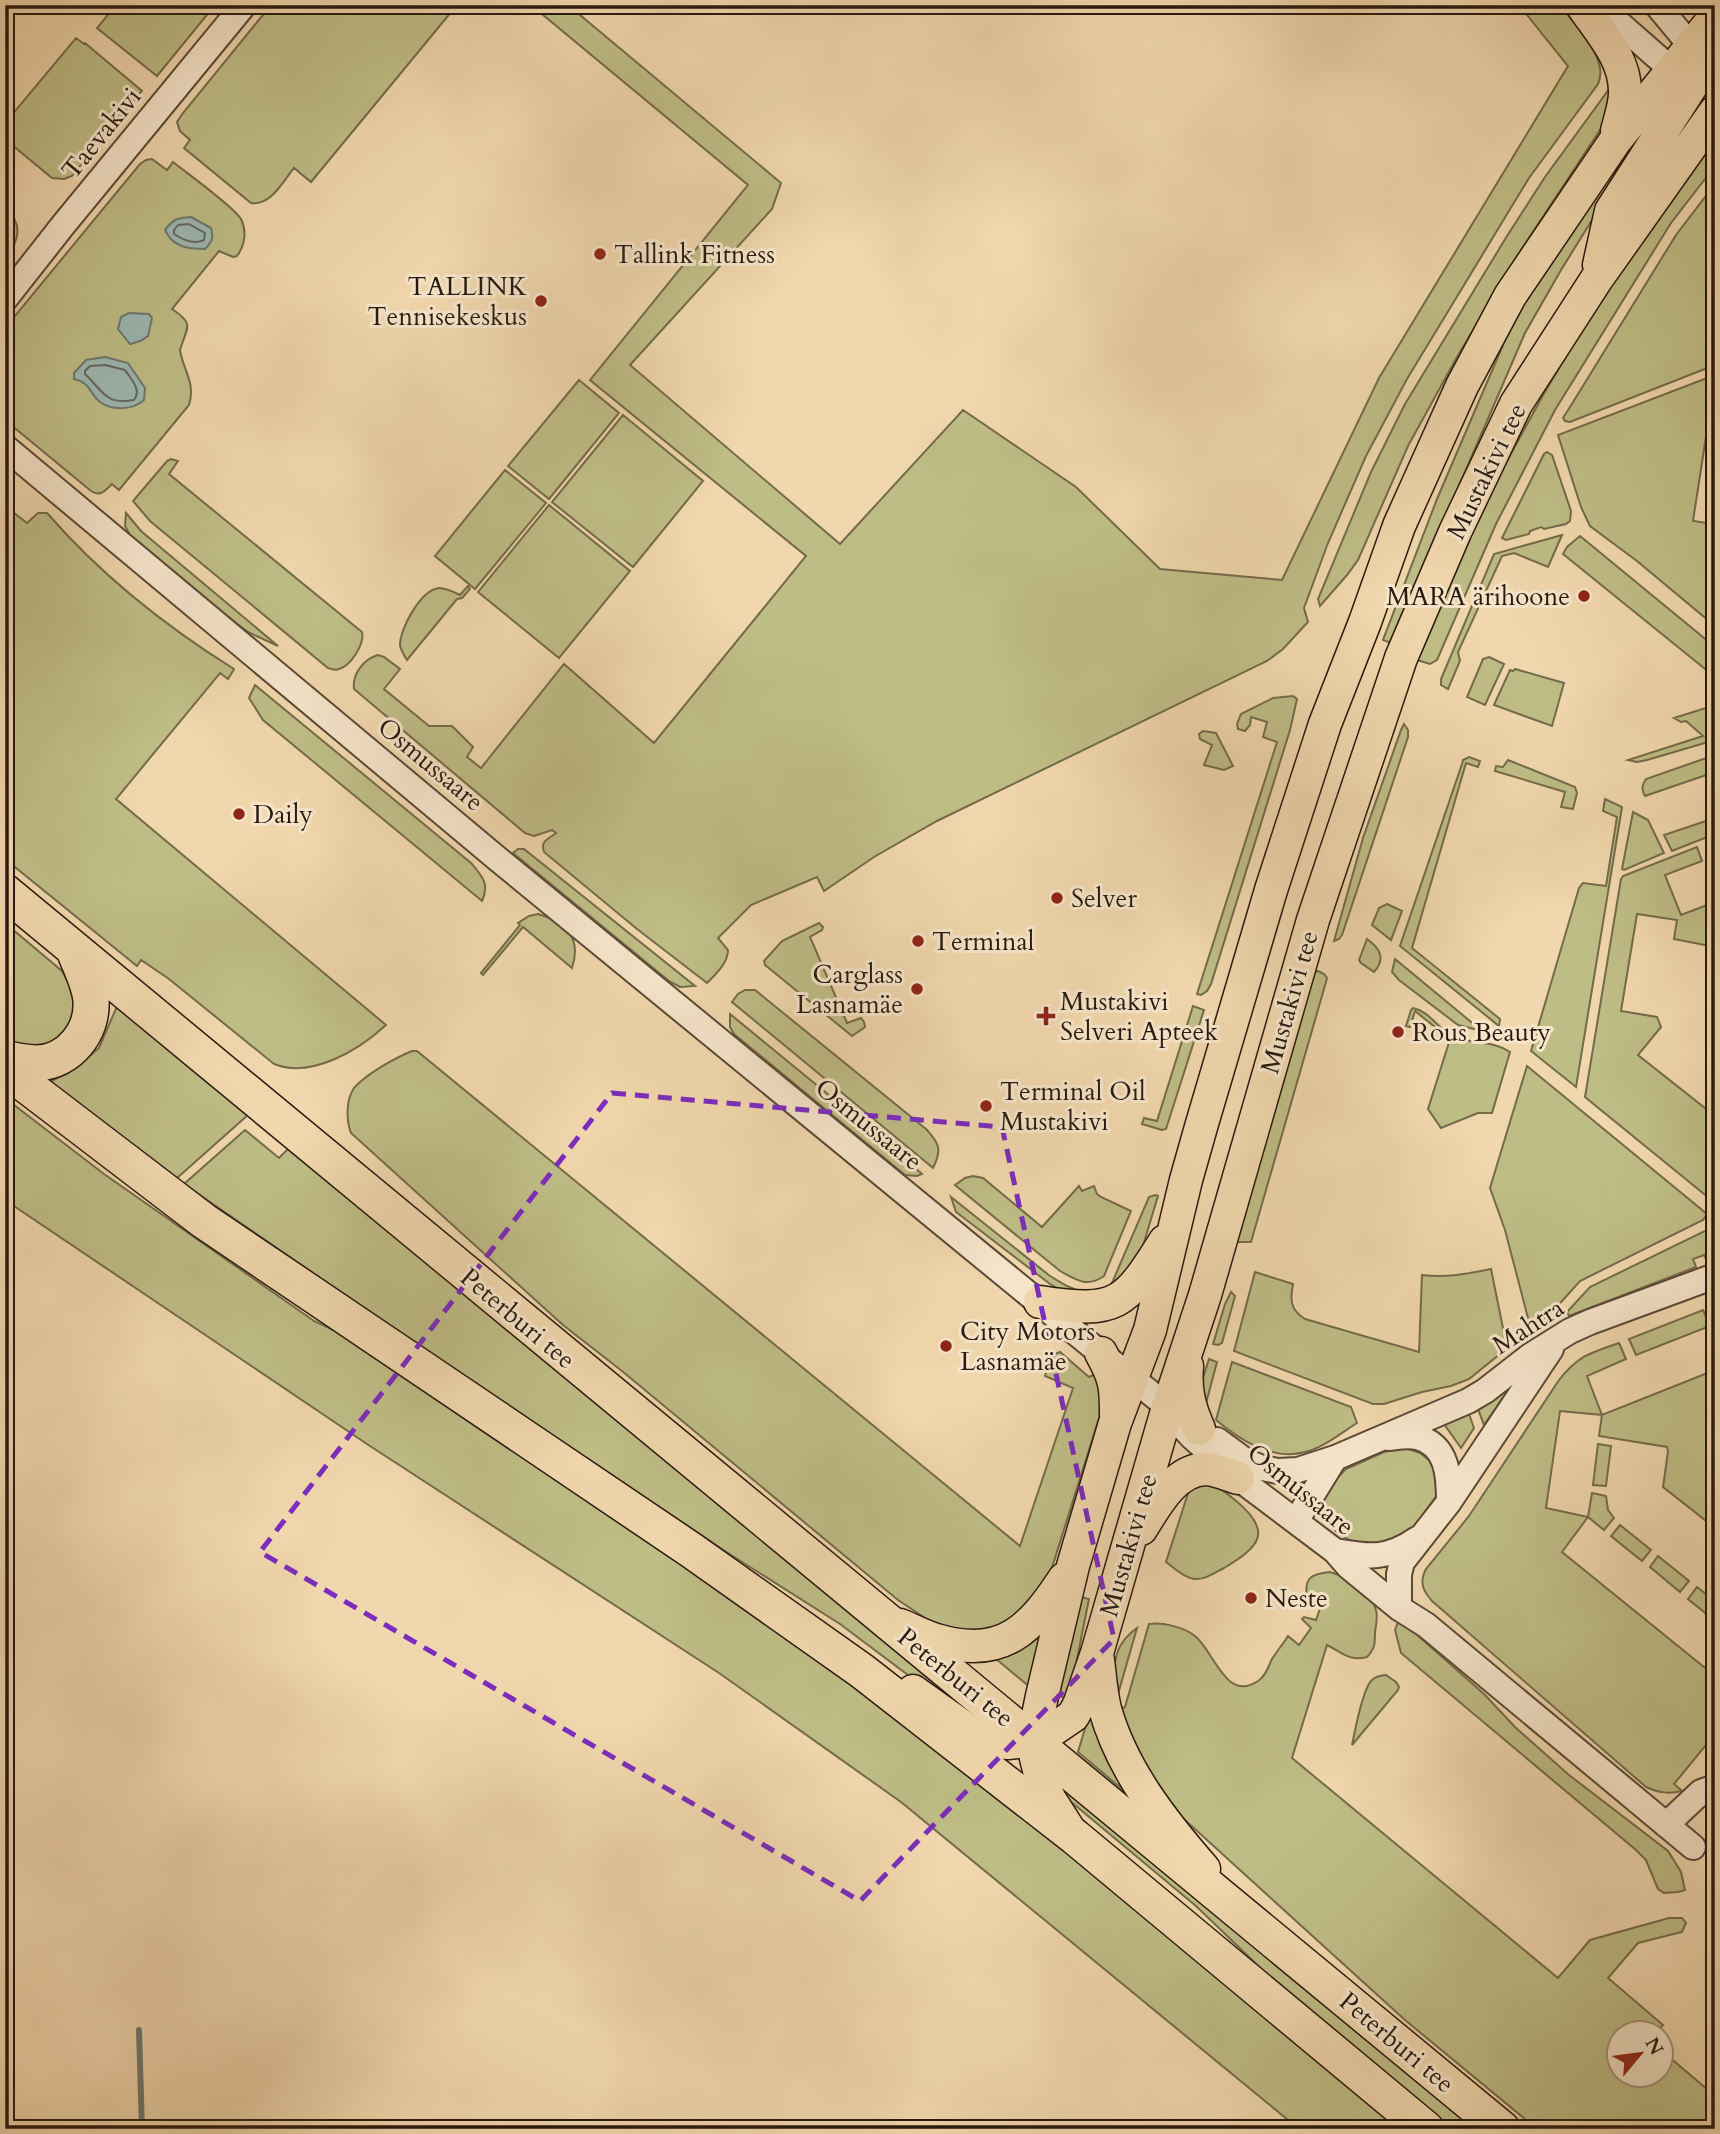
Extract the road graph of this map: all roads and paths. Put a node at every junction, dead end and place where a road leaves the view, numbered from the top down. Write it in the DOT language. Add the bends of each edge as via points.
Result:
graph roads {
  1 [pos="244,5"];
  2 [pos="1582,5"];
  3 [pos="1598,5"];
  4 [pos="1657,5"];
  5 [pos="1715,17"];
  6 [pos="1694,66"];
  7 [pos="1715,112"];
  8 [pos="1615,141"];
  9 [pos="1596,280"];
  10 [pos="5,299"];
  11 [pos="5,447"];
  12 [pos="5,892"];
  13 [pos="73,948"];
  14 [pos="5,1058"];
  15 [pos="5,1069"];
  16 [pos="1176,1222"];
  17 [pos="1715,1276"];
  18 [pos="1040,1302"];
  19 [pos="1150,1330"];
  20 [pos="1557,1339"];
  21 [pos="1189,1342"];
  22 [pos="1101,1353"];
  23 [pos="1134,1378"];
  24 [pos="1159,1406"];
  25 [pos="1115,1423"];
  26 [pos="1199,1429"];
  27 [pos="1380,1438"];
  28 [pos="1335,1458"];
  29 [pos="1238,1478"];
  30 [pos="1448,1502"];
  31 [pos="1296,1521"];
  32 [pos="1423,1535"];
  33 [pos="691,1550"];
  34 [pos="1126,1551"];
  35 [pos="1335,1551"];
  36 [pos="1073,1566"];
  37 [pos="1399,1608"];
  38 [pos="883,1617"];
  39 [pos="1097,1653"];
  40 [pos="1033,1740"];
  41 [pos="1715,1787"];
  42 [pos="1666,1825"];
  43 [pos="1075,1837"];
  44 [pos="1693,1847"];
  45 [pos="1248,1920"];
  46 [pos="1426,2129"];
  47 [pos="1502,2129"];
  1 -- 10 [label="street, Taevakivi"];
  2 -- 8 [label="main road" via="1610,44 1622,72 1626,94"];
  3 -- 6 [label="street"];
  4 -- 6 [label="street"];
  5 -- 6 [label="main road, Mustakivi tee"];
  6 -- 8 [label="main road, Mustakivi tee"];
  6 -- 9 [label="main road" via="1611,211"];
  7 -- 9 [label="main road, Mustakivi tee"];
  8 -- 16 [label="main road, Mustakivi tee" via="1510,296 1462,386 1399,526 1325,724 1270,890"];
  9 -- 21 [label="main road, Mustakivi tee" via="1516,404 1401,658 1313,920"];
  11 -- 18 [label="street, Osmussaare" via="499,860"];
  12 -- 13 [label="highway, Peterburi tee"];
  13 -- 14 [label="highway" via="91,998 91,1019 83,1037 53,1060 39,1063"];
  13 -- 38 [label="highway, Peterburi tee"];
  15 -- 33 [label="highway, Peterburi tee" via="204,1221"];
  16 -- 18 [label="main road" via="1128,1294 1110,1305"];
  16 -- 19 [label="main road, Mustakivi tee"];
  17 -- 20 [label="street, Mahtra" via="1587,1323"];
  18 -- 22 [label="street, Osmussaare"];
  19 -- 23 [label="main road, Mustakivi tee"];
  19 -- 24 [label="main road"];
  20 -- 27 [label="street, Mahtra" via="1468,1401"];
  20 -- 30 [label="street"];
  21 -- 24 [label="main road, Mustakivi tee"];
  21 -- 26 [label="main road" via="1185,1385"];
  22 -- 23 [label="street, Osmussaare"];
  22 -- 25 [label="main road" via="1113,1375"];
  23 -- 24 [label="main road"];
  23 -- 25 [label="main road, Mustakivi tee"];
  24 -- 25 [label="main road" via="1132,1408"];
  24 -- 26 [label="street"];
  24 -- 29 [label="street, Osmussaare"];
  24 -- 34 [label="main road, Mustakivi tee" via="1155,1452"];
  25 -- 36 [label="main road, Mustakivi tee"];
  26 -- 28 [label="street" via="1262,1468 1298,1470"];
  27 -- 28 [label="street"];
  27 -- 30 [label="street" via="1416,1437 1429,1443 1447,1465"];
  28 -- 31 [label="street"];
  29 -- 31 [label="street, Osmussaare"];
  29 -- 34 [label="main road" via="1206,1469 1178,1480"];
  30 -- 32 [label="street"];
  31 -- 35 [label="street, Osmussaare"];
  32 -- 35 [label="street" via="1385,1556"];
  32 -- 37 [label="street" via="1402,1562"];
  33 -- 40 [label="main road" via="800,1611 983,1741"];
  33 -- 43 [label="highway, Peterburi tee" via="862,1671"];
  34 -- 39 [label="main road, Mustakivi tee"];
  35 -- 37 [label="street, Osmussaare"];
  36 -- 38 [label="main road" via="1027,1627 1003,1642 982,1647 940,1641"];
  36 -- 40 [label="main road, Mustakivi tee"];
  37 -- 42 [label="street, Osmussaare" via="1436,1633"];
  38 -- 40 [label="highway, Peterburi tee"];
  39 -- 40 [label="main road" via="1073,1716"];
  39 -- 45 [label="main road, Mustakivi tee" via="1105,1708 1122,1754 1178,1839"];
  40 -- 43 [label="main road, Peterburi tee" via="1042,1782"];
  40 -- 45 [label="highway, Peterburi tee"];
  41 -- 42 [label="street" via="1701,1792"];
  42 -- 44 [label="street, Osmussaare"];
  43 -- 46 [label="highway, Peterburi tee"];
  45 -- 47 [label="highway, Peterburi tee"];
}
